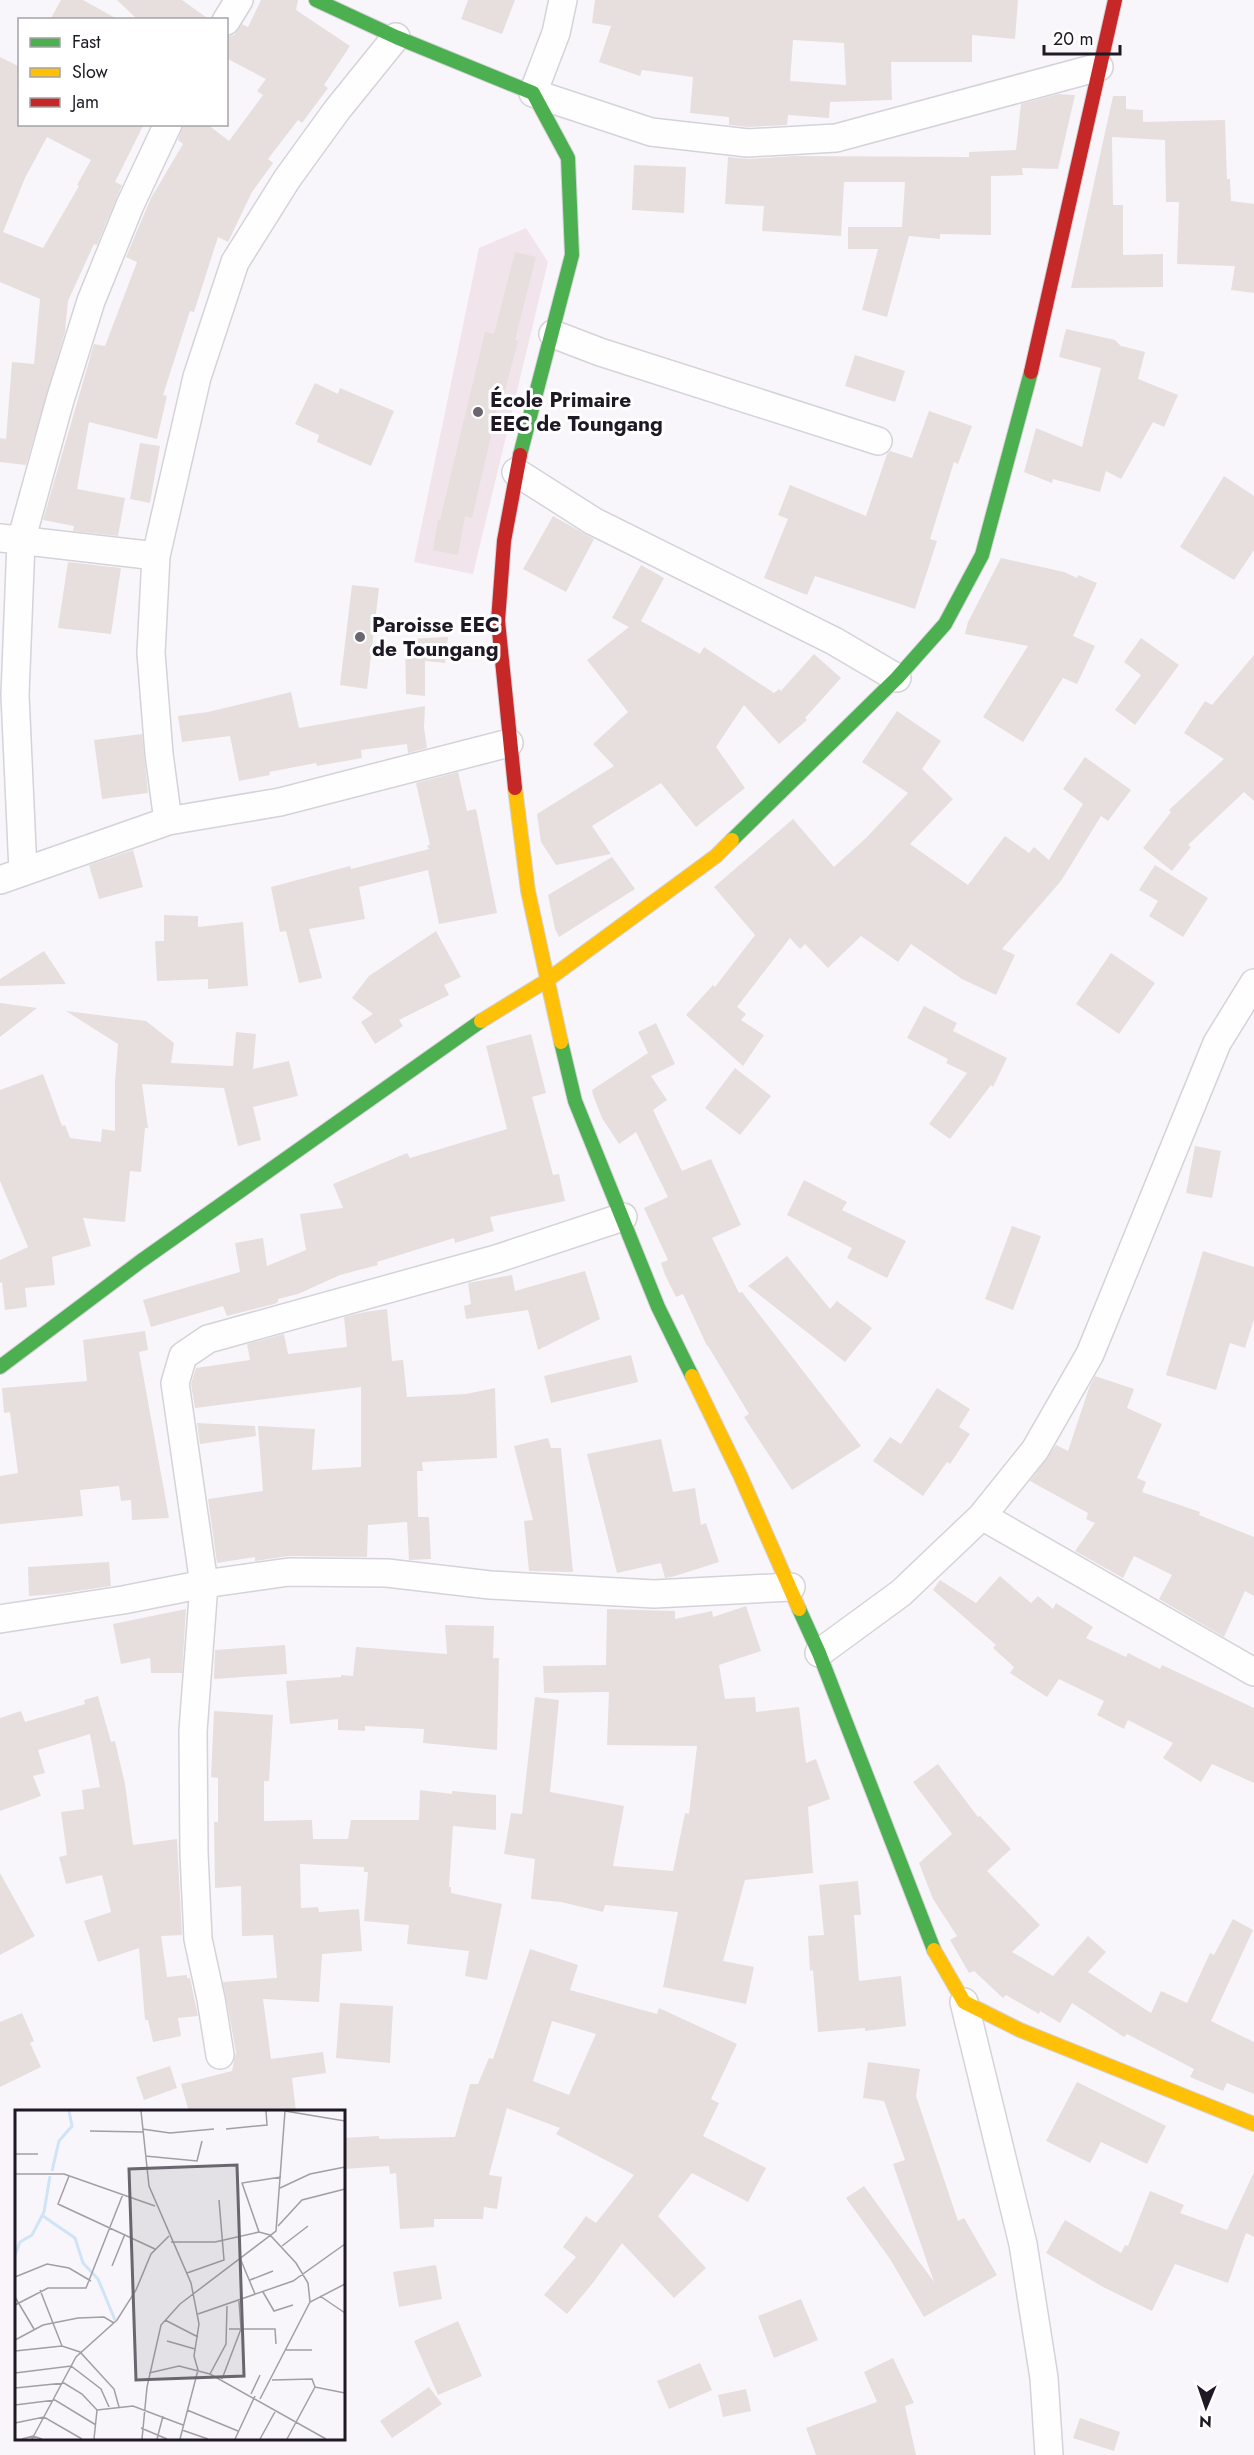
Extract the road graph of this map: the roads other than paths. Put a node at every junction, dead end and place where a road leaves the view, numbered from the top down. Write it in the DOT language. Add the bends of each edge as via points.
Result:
graph roads {
  1 [pos="239,0"];
  2 [pos="316,0"];
  3 [pos="563,0"];
  4 [pos="1115,0"];
  5 [pos="228,18"];
  6 [pos="396,37"];
  7 [pos="1099,67"];
  8 [pos="533,93"];
  9 [pos="167,126"];
  10 [pos="553,334"];
  11 [pos="878,441"];
  12 [pos="516,472"];
  13 [pos="10,540"];
  14 [pos="156,556"];
  15 [pos="897,678"];
  16 [pos="509,743"];
  17 [pos="168,821"];
  18 [pos="12,876"];
  19 [pos="546,981"];
  20 [pos="1254,983"];
  21 [pos="623,1217"];
  22 [pos="0,1367"];
  23 [pos="982,1516"];
  24 [pos="204,1584"];
  25 [pos="791,1587"];
  26 [pos="0,1619"];
  27 [pos="819,1653"];
  28 [pos="1254,1672"];
  29 [pos="964,2002"];
  30 [pos="220,2055"];
  31 [pos="1254,2124"];
  32 [pos="1049,2455"];
  1 -- 5 [label="street"];
  2 -- 6 [label="street"];
  3 -- 8 [label="street" via="556,33"];
  4 -- 7 [label="street"];
  6 -- 8 [label="street"];
  6 -- 14 [label="street" via="287,179 235,262 197,377"];
  7 -- 8 [label="street" via="836,138 748,143 651,132"];
  7 -- 15 [label="street" via="1039,344 982,555 945,624"];
  8 -- 10 [label="street" via="568,158 572,255"];
  9 -- 13 [label="street" via="91,302"];
  10 -- 11 [label="street"];
  10 -- 12 [label="street"];
  12 -- 15 [label="street" via="593,521 834,640"];
  12 -- 16 [label="street" via="504,541 498,621"];
  13 -- 14 [label="street"];
  13 -- 18 [label="street" via="15,695"];
  14 -- 17 [label="street" via="151,653"];
  15 -- 19 [label="street" via="716,856"];
  16 -- 17 [label="street" via="280,802"];
  16 -- 19 [label="street" via="528,891"];
  17 -- 18 [label="street"];
  19 -- 21 [label="street" via="576,1101"];
  19 -- 22 [label="street" via="465,1031 141,1261"];
  20 -- 23 [label="street" via="1217,1044 1090,1354 1035,1450"];
  21 -- 24 [label="street" via="496,1259 208,1339 183,1356 175,1383"];
  21 -- 25 [label="street" via="658,1307"];
  23 -- 27 [label="street" via="901,1593"];
  23 -- 28 [label="street"];
  24 -- 25 [label="street" via="289,1572 387,1573 490,1586 654,1594"];
  24 -- 26 [label="street"];
  24 -- 30 [label="street" via="193,1731 194,1854 198,1939"];
  25 -- 27 [label="street"];
  27 -- 29 [label="street" via="929,1941"];
  29 -- 31 [label="street" via="1020,2030"];
  29 -- 32 [label="street" via="1023,2244 1044,2378"];
}
